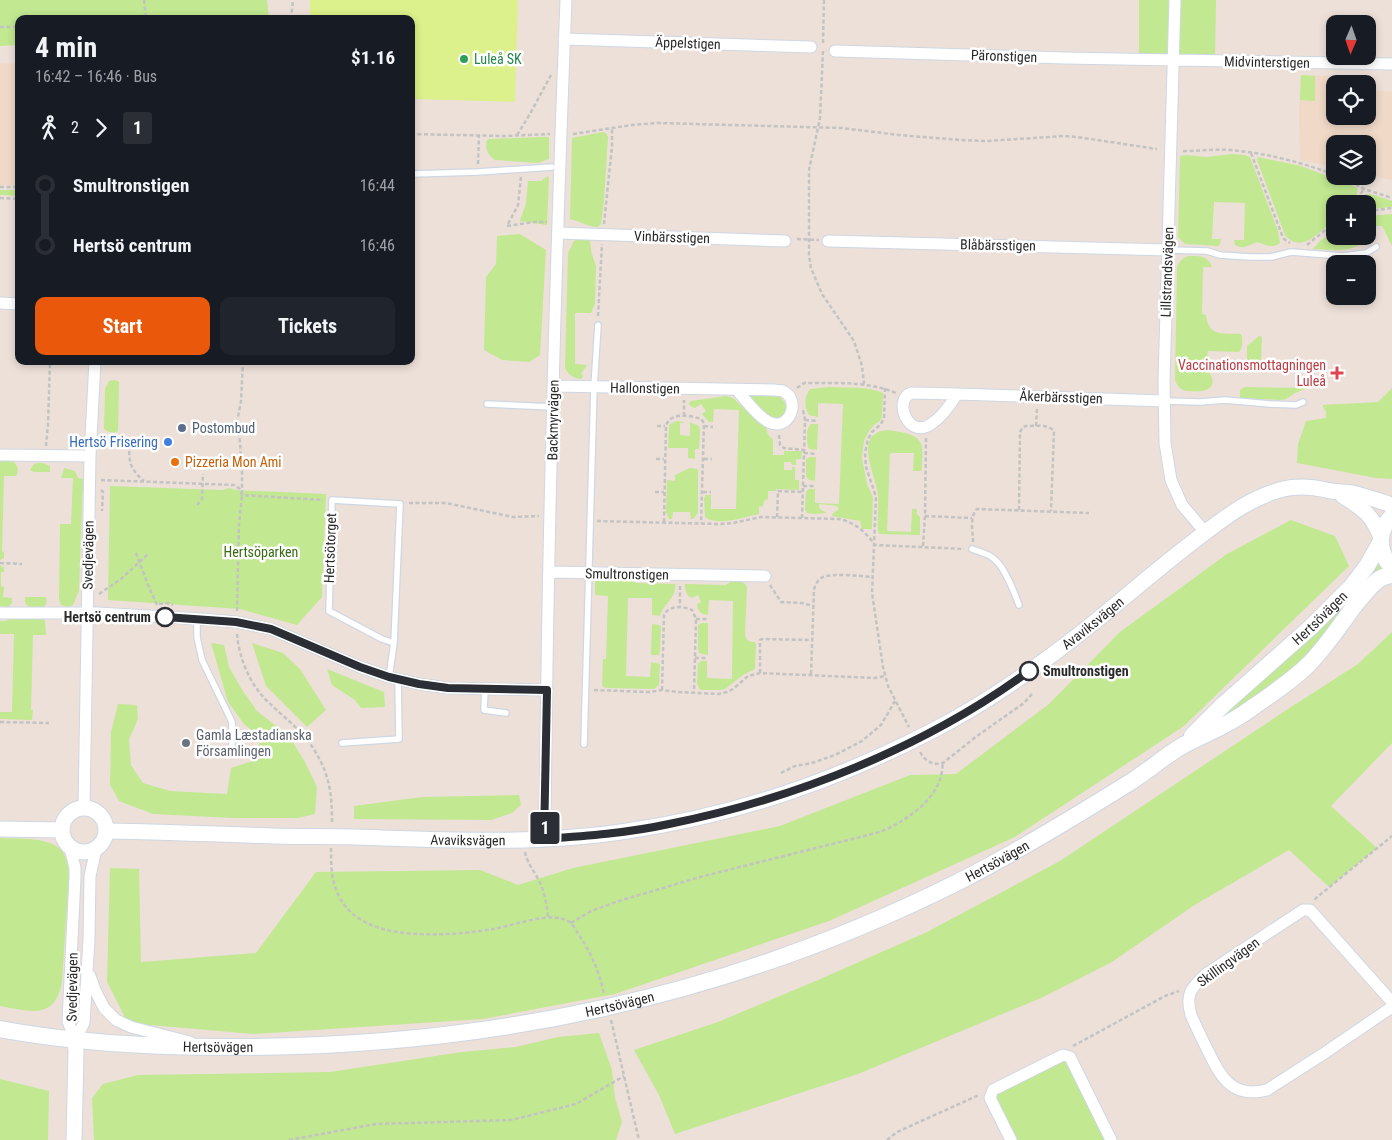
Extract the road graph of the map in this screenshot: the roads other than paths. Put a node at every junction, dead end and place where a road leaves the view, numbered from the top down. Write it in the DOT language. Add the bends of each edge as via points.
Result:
graph roads {
  1 [pos="566,0"];
  2 [pos="1174,0"];
  3 [pos="564,39"];
  4 [pos="811,47"];
  5 [pos="835,51"];
  6 [pos="1173,60"];
  7 [pos="1392,64"];
  8 [pos="552,167"];
  9 [pos="415,174"];
  10 [pos="558,228"];
  11 [pos="785,241"];
  12 [pos="828,241"];
  13 [pos="1376,247"];
  14 [pos="1168,250"];
  15 [pos="0,303"];
  16 [pos="15,304"];
  17 [pos="598,325"];
  18 [pos="95,365"];
  19 [pos="553,386"];
  20 [pos="594,387"];
  21 [pos="737,390"];
  22 [pos="957,394"];
  23 [pos="1164,401"];
  24 [pos="1304,402"];
  25 [pos="487,404"];
  26 [pos="553,407"];
  27 [pos="0,454"];
  28 [pos="90,456"];
  29 [pos="1335,492"];
  30 [pos="1392,505"];
  31 [pos="1392,516"];
  32 [pos="1205,532"];
  33 [pos="1380,540"];
  34 [pos="972,549"];
  35 [pos="1392,567"];
  36 [pos="550,572"];
  37 [pos="589,573"];
  38 [pos="1392,574"];
  39 [pos="765,576"];
  40 [pos="1019,605"];
  41 [pos="0,613"];
  42 [pos="87,613"];
  43 [pos="197,619"];
  44 [pos="394,643"];
  45 [pos="394,678"];
  46 [pos="485,689"];
  47 [pos="547,690"];
  48 [pos="506,713"];
  49 [pos="342,743"];
  50 [pos="584,744"];
  51 [pos="1182,746"];
  52 [pos="232,749"];
  53 [pos="84,808"];
  54 [pos="0,829"];
  55 [pos="62,830"];
  56 [pos="106,831"];
  57 [pos="544,839"];
  58 [pos="70,848"];
  59 [pos="96,849"];
  60 [pos="88,957"];
  61 [pos="1392,1002"];
  62 [pos="1392,1007"];
  63 [pos="0,1029"];
  64 [pos="75,1040"];
  65 [pos="218,1047"];
  66 [pos="74,1140"];
  67 [pos="1011,1140"];
  68 [pos="1111,1140"];
  1 -- 3 [label="street, Backmyrvägen"];
  2 -- 6 [label="street, Lillstrandsvägen"];
  3 -- 4 [label="street, Äppelstigen"];
  3 -- 10 [label="street, Backmyrvägen"];
  5 -- 6 [label="street, Päronstigen"];
  6 -- 7 [label="street, Midvinterstigen"];
  6 -- 14 [label="street, Lillstrandsvägen"];
  8 -- 9 [label="lane"];
  10 -- 11 [label="street, Vinbärsstigen" via="603,235"];
  10 -- 19 [label="street, Backmyrvägen"];
  12 -- 14 [label="street, Blåbärsstigen"];
  13 -- 14 [label="lane" via="1366,253 1343,256 1291,252 1264,257"];
  14 -- 23 [label="street, Lillstrandsvägen"];
  15 -- 16 [label="street"];
  17 -- 20 [label="lane"];
  18 -- 28 [label="street, Svedjevägen"];
  19 -- 20 [label="street, Hallonstigen"];
  19 -- 26 [label="street, Backmyrvägen"];
  20 -- 21 [label="street, Hallonstigen"];
  20 -- 37 [label="lane"];
  21 -- 21 [label="street, Hallonstigen" via="768,422 777,424 789,417 792,410 790,399 783,391"];
  22 -- 22 [label="street, Åkerbärsstigen" via="931,424 915,427 905,418 903,402 911,393"];
  22 -- 23 [label="street, Åkerbärsstigen"];
  23 -- 24 [label="lane" via="1225,400 1296,405"];
  23 -- 32 [label="street, Lillstrandsvägen" via="1165,443 1171,480 1182,505"];
  25 -- 26 [label="lane"];
  26 -- 36 [label="street, Backmyrvägen"];
  27 -- 28 [label="street"];
  28 -- 42 [label="street, Svedjevägen"];
  29 -- 30 [label="street, Avaviksvägen"];
  29 -- 32 [label="street, Avaviksvägen" via="1301,486 1285,489 1249,502"];
  29 -- 33 [label="street, Avaviksvägen" via="1367,512 1375,523"];
  31 -- 33 [label="main road, Hertsövägen" via="1383,528"];
  32 -- 57 [label="street, Avaviksvägen" via="1015,681 887,754 788,792 709,816 626,832"];
  33 -- 35 [label="main road" via="1383,556"];
  33 -- 51 [label="main road, Hertsövägen" via="1357,580"];
  34 -- 40 [label="lane" via="996,560"];
  36 -- 37 [label="street, Smultronstigen"];
  36 -- 47 [label="street, Backmyrvägen"];
  37 -- 39 [label="street, Smultronstigen"];
  37 -- 50 [label="lane"];
  38 -- 51 [label="main road, Hertsövägen" via="1376,582 1310,663 1290,681 1234,720"];
  41 -- 42 [label="street"];
  42 -- 43 [label="street"];
  42 -- 53 [label="street, Svedjevägen"];
  43 -- 45 [label="street" via="271,629"];
  43 -- 52 [label="lane" via="202,660 232,722"];
  44 -- 44 [label="lane, Hertsötorget" via="400,504 332,500 329,611"];
  44 -- 45 [label="lane"];
  45 -- 46 [label="street" via="448,688"];
  45 -- 49 [label="lane" via="399,739"];
  46 -- 47 [label="street"];
  46 -- 48 [label="lane" via="484,710"];
  47 -- 57 [label="street, Backmyrvägen"];
  51 -- 65 [label="main road, Hertsövägen" via="1074,817 963,880 848,933 738,973 590,1012 474,1032 371,1042"];
  53 -- 55 [label="street" via="69,815"];
  53 -- 56 [label="street" via="100,816"];
  54 -- 55 [label="street"];
  55 -- 58 [label="street" via="64,841"];
  56 -- 57 [label="street, Avaviksvägen" via="457,841"];
  56 -- 59 [label="street"];
  58 -- 59 [label="street" via="83,852"];
  58 -- 64 [label="street, Svedjevägen" via="75,878 68,1021"];
  59 -- 60 [label="street, Svedjevägen" via="91,869"];
  60 -- 64 [label="street, Svedjevägen" via="84,1023"];
  60 -- 65 [label="street, Svedjevägen" via="94,990 104,1008 116,1020 131,1027"];
  61 -- 62 [label="street, Skillingvägen" via="1310,910 1303,910 1206,974 1193,987 1188,1005 1219,1074 1239,1090 1260,1092"];
  63 -- 64 [label="main road, Hertsövägen"];
  64 -- 65 [label="main road, Hertsövägen"];
  64 -- 66 [label="street"];
  67 -- 68 [label="street" via="990,1098 993,1090 1063,1055 1070,1058"];
}
